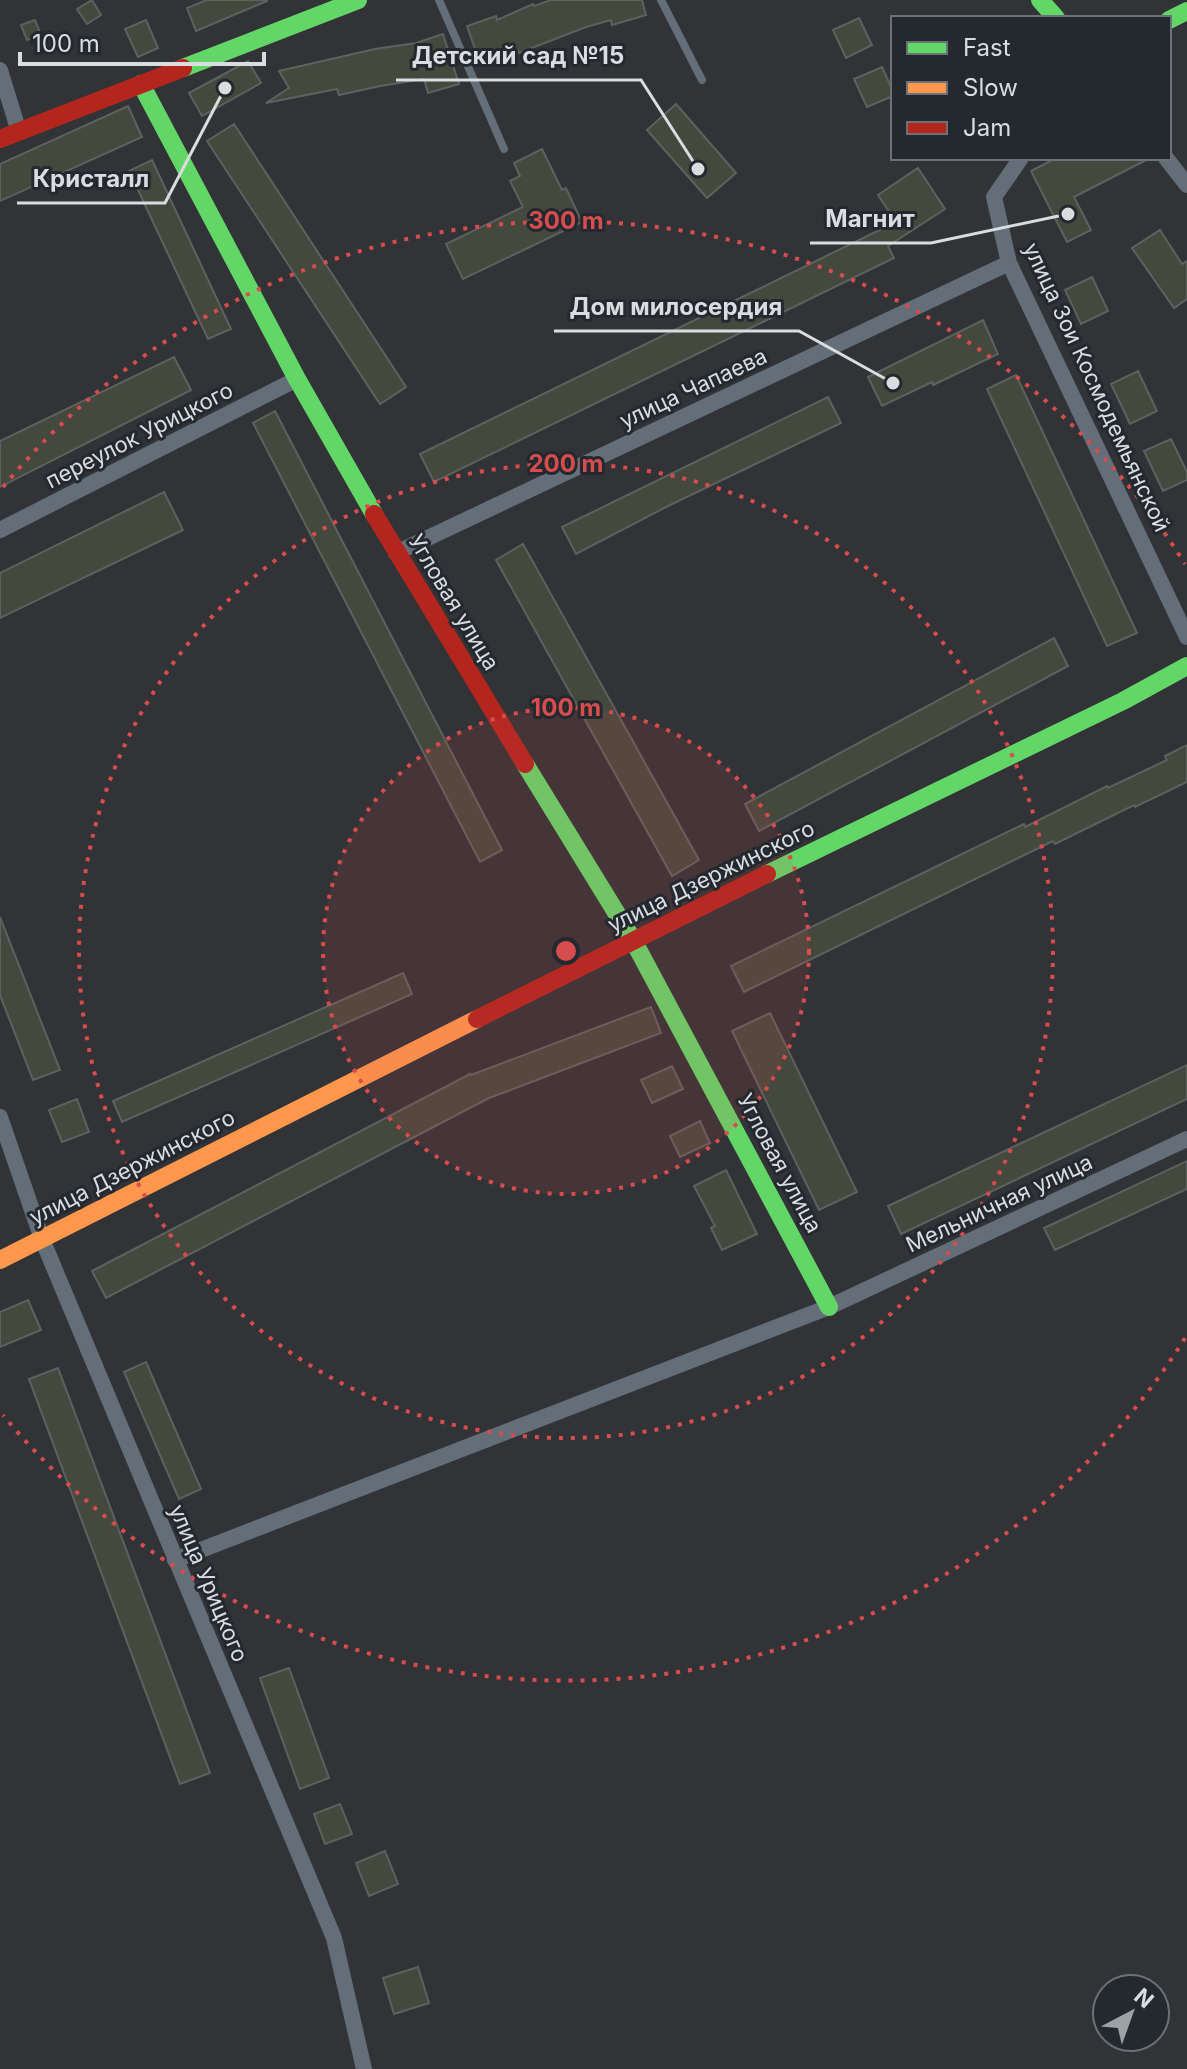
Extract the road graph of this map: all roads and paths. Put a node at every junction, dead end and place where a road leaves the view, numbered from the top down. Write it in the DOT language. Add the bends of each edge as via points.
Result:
graph roads {
  1 [pos="358,0"];
  2 [pos="439,0"];
  3 [pos="661,0"];
  4 [pos="1040,0"];
  5 [pos="1054,16"];
  6 [pos="0,70"];
  7 [pos="702,80"];
  8 [pos="141,84"];
  9 [pos="19,132"];
  10 [pos="0,139"];
  11 [pos="504,149"];
  12 [pos="1020,160"];
  13 [pos="1168,160"];
  14 [pos="1187,185"];
  15 [pos="1009,263"];
  16 [pos="297,379"];
  17 [pos="0,530"];
  18 [pos="396,553"];
  19 [pos="1187,637"];
  20 [pos="1187,666"];
  21 [pos="633,940"];
  22 [pos="0,1117"];
  23 [pos="1187,1139"];
  24 [pos="42,1239"];
  25 [pos="0,1260"];
  26 [pos="829,1307"];
  27 [pos="175,1560"];
  28 [pos="364,2069"];
  1 -- 8 [label="street"];
  2 -- 11 [label="lane"];
  3 -- 7 [label="lane"];
  4 -- 5 [label="street"];
  6 -- 9 [label="street"];
  8 -- 9 [label="street"];
  8 -- 16 [label="street, Угловая улица"];
  9 -- 10 [label="street"];
  12 -- 15 [label="street, улица Зои Космодемьянской" via="994,197"];
  13 -- 14 [label="street"];
  15 -- 18 [label="street, улица Чапаева"];
  15 -- 19 [label="street, улица Зои Космодемьянской"];
  16 -- 17 [label="street, переулок Урицкого"];
  16 -- 18 [label="street, Угловая улица"];
  18 -- 21 [label="street, Угловая улица"];
  20 -- 21 [label="street, улица Дзержинского"];
  21 -- 24 [label="street, улица Дзержинского"];
  21 -- 26 [label="street, Угловая улица"];
  22 -- 24 [label="street, улица Урицкого"];
  23 -- 26 [label="street, Мельничная улица"];
  24 -- 25 [label="street, улица Дзержинского"];
  24 -- 27 [label="street, улица Урицкого"];
  26 -- 27 [label="street, Мельничная улица"];
  27 -- 28 [label="street, улица Урицкого" via="334,1938"];
}
